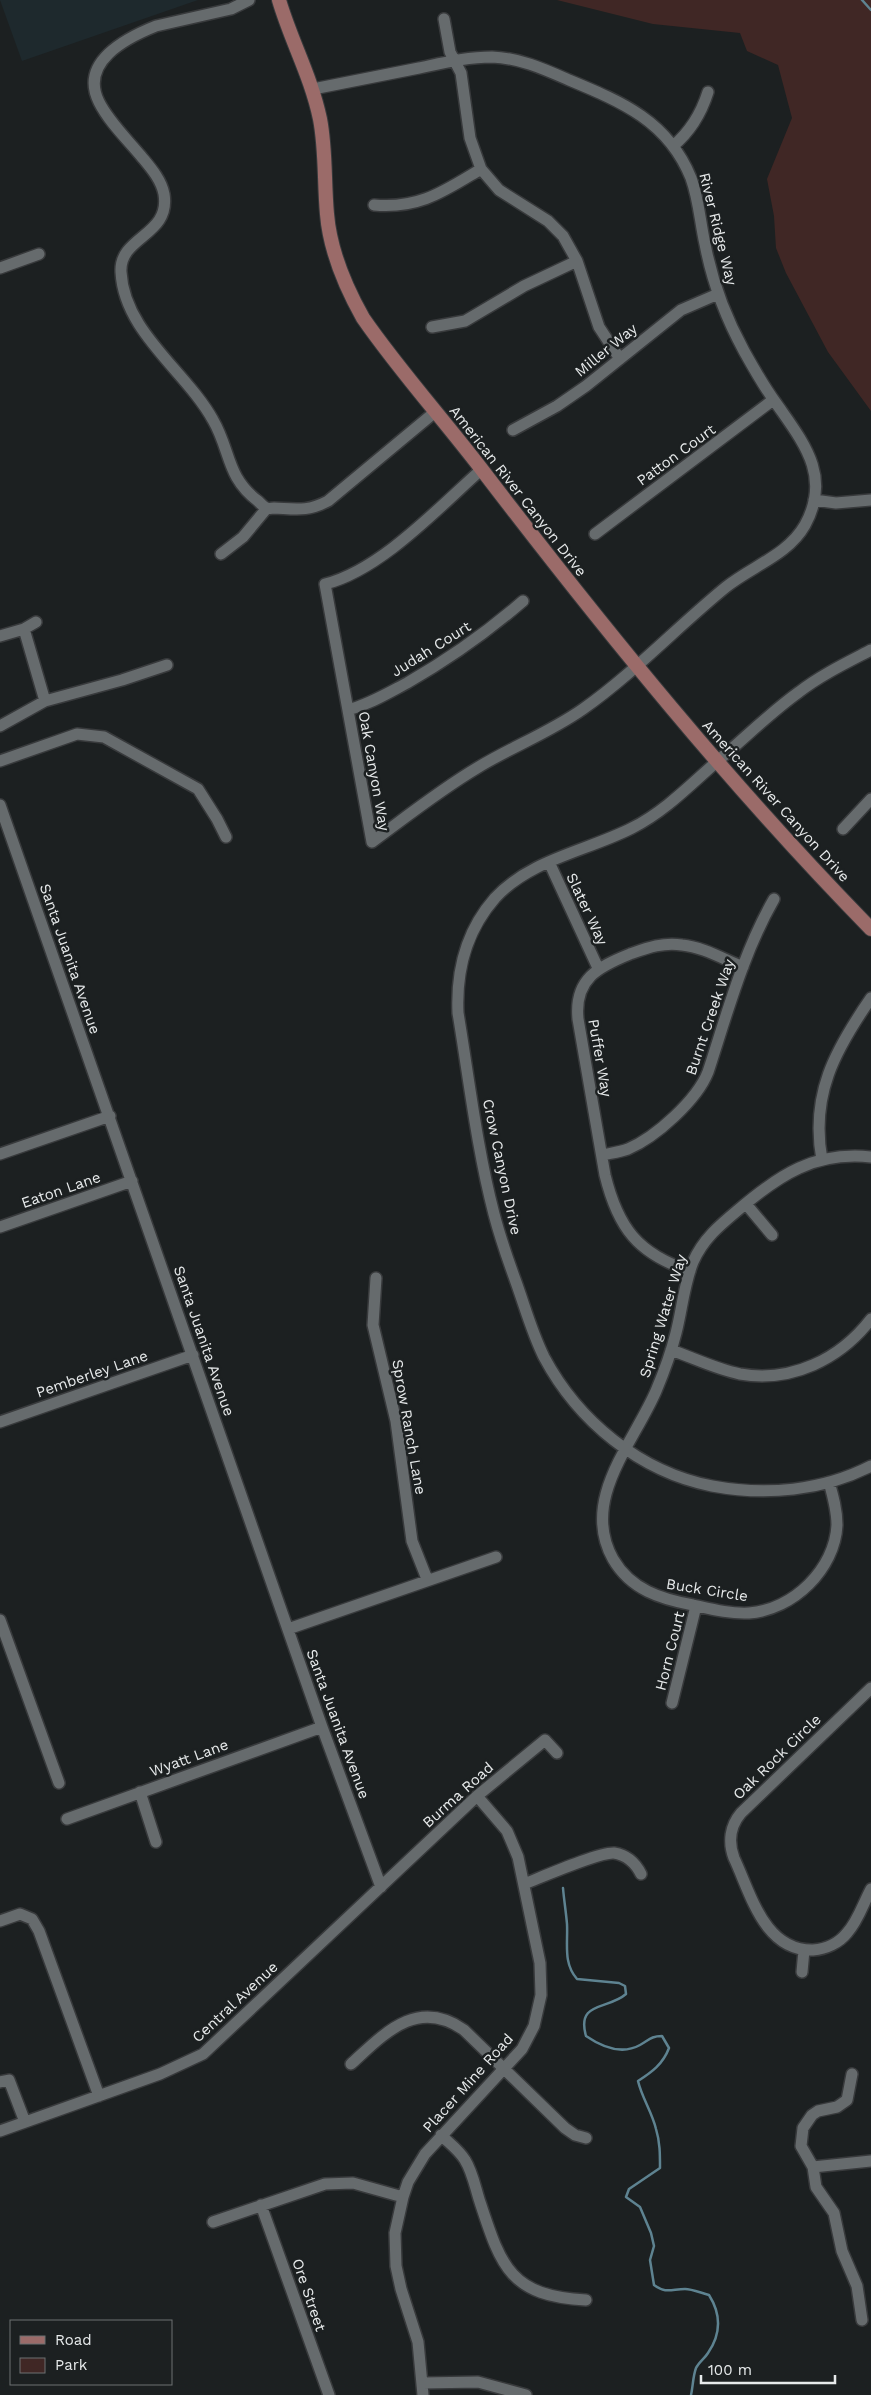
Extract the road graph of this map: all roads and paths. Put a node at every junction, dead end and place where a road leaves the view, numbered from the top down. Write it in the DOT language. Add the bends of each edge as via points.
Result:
graph roads {
  1 [pos="249,0"];
  2 [pos="279,0"];
  3 [pos="444,19"];
  4 [pos="455,61"];
  5 [pos="313,89"];
  6 [pos="708,92"];
  7 [pos="673,146"];
  8 [pos="481,168"];
  9 [pos="374,205"];
  10 [pos="39,254"];
  11 [pos="577,261"];
  12 [pos="0,268"];
  13 [pos="718,294"];
  14 [pos="432,327"];
  15 [pos="620,359"];
  16 [pos="773,400"];
  17 [pos="435,412"];
  18 [pos="513,430"];
  19 [pos="482,469"];
  20 [pos="814,500"];
  21 [pos="871,500"];
  22 [pos="267,508"];
  23 [pos="596,534"];
  24 [pos="221,554"];
  25 [pos="523,601"];
  26 [pos="36,622"];
  27 [pos="24,629"];
  28 [pos="0,636"];
  29 [pos="871,650"];
  30 [pos="637,664"];
  31 [pos="167,666"];
  32 [pos="45,701"];
  33 [pos="348,710"];
  34 [pos="0,726"];
  35 [pos="0,761"];
  36 [pos="717,762"];
  37 [pos="871,799"];
  38 [pos="0,805"];
  39 [pos="2,819"];
  40 [pos="843,829"];
  41 [pos="226,837"];
  42 [pos="549,862"];
  43 [pos="774,899"];
  44 [pos="871,929"];
  45 [pos="743,967"];
  46 [pos="598,968"];
  47 [pos="871,998"];
  48 [pos="110,1116"];
  49 [pos="0,1154"];
  50 [pos="602,1155"];
  51 [pos="871,1157"];
  52 [pos="822,1160"];
  53 [pos="132,1180"];
  54 [pos="746,1204"];
  55 [pos="0,1227"];
  56 [pos="772,1235"];
  57 [pos="690,1271"];
  58 [pos="376,1278"];
  59 [pos="871,1318"];
  60 [pos="671,1350"];
  61 [pos="193,1355"];
  62 [pos="0,1422"];
  63 [pos="626,1450"];
  64 [pos="871,1466"];
  65 [pos="829,1482"];
  66 [pos="496,1557"];
  67 [pos="427,1579"];
  68 [pos="696,1606"];
  69 [pos="0,1620"];
  70 [pos="288,1629"];
  71 [pos="871,1688"];
  72 [pos="672,1703"];
  73 [pos="322,1727"];
  74 [pos="557,1753"];
  75 [pos="59,1784"];
  76 [pos="140,1792"];
  77 [pos="477,1796"];
  78 [pos="67,1818"];
  79 [pos="156,1842"];
  80 [pos="641,1874"];
  81 [pos="524,1884"];
  82 [pos="381,1887"];
  83 [pos="871,1890"];
  84 [pos="0,1921"];
  85 [pos="804,1950"];
  86 [pos="802,1972"];
  87 [pos="351,2064"];
  88 [pos="505,2070"];
  89 [pos="852,2074"];
  90 [pos="0,2082"];
  91 [pos="99,2096"];
  92 [pos="26,2122"];
  93 [pos="0,2131"];
  94 [pos="441,2135"];
  95 [pos="586,2138"];
  96 [pos="871,2161"];
  97 [pos="813,2167"];
  98 [pos="402,2197"];
  99 [pos="261,2205"];
  100 [pos="213,2222"];
  101 [pos="586,2300"];
  102 [pos="862,2320"];
  103 [pos="423,2383"];
  104 [pos="328,2395"];
  105 [pos="423,2395"];
  106 [pos="526,2395"];
  1 -- 22 [label="street" via="231,10 144,31 106,55 98,66 94,86 100,105 155,174 164,193 164,206 157,225 131,246 124,258 121,271 126,296 145,333 214,420 238,482"];
  2 -- 5 [label="main road, American River Canyon Drive"];
  3 -- 4 [label="street" via="450,52"];
  4 -- 5 [label="street, River Ridge Way"];
  4 -- 7 [label="street, River Ridge Way" via="492,57 536,66 629,107 653,124"];
  4 -- 8 [label="street" via="461,73 471,144"];
  5 -- 17 [label="main road, American River Canyon Drive" via="323,146 328,226 344,280 373,332"];
  6 -- 7 [label="street" via="699,116"];
  7 -- 13 [label="street, River Ridge Way" via="695,191"];
  8 -- 9 [label="street" via="423,201 403,206"];
  8 -- 11 [label="street" via="504,194 553,226"];
  10 -- 12 [label="street"];
  11 -- 14 [label="street" via="524,286 464,321"];
  11 -- 15 [label="street" via="599,327"];
  13 -- 15 [label="street, Miller Way" via="681,310"];
  13 -- 16 [label="street, River Ridge Way" via="739,342"];
  15 -- 18 [label="street, Miller Way" via="557,406"];
  16 -- 20 [label="street, River Ridge Way" via="810,455 815,480"];
  16 -- 23 [label="street, Patton Court"];
  17 -- 19 [label="main road, American River Canyon Drive"];
  17 -- 22 [label="street" via="328,501 295,511"];
  19 -- 30 [label="main road, American River Canyon Drive"];
  19 -- 33 [label="street, Oak Canyon Way" via="371,563 353,575 325,584"];
  20 -- 21 [label="street" via="836,503"];
  20 -- 30 [label="street, River Ridge Way" via="807,521 792,542 727,586"];
  22 -- 24 [label="street" via="243,537"];
  25 -- 33 [label="street, Judah Court" via="442,663 373,701"];
  26 -- 27 [label="street"];
  27 -- 28 [label="street"];
  27 -- 32 [label="street"];
  29 -- 36 [label="street, Crow Canyon Drive" via="798,692"];
  30 -- 33 [label="street, Oak Canyon Way" via="565,722 479,766 372,842"];
  30 -- 36 [label="main road, American River Canyon Drive"];
  31 -- 32 [label="street"];
  32 -- 34 [label="street"];
  35 -- 41 [label="street" via="77,734 104,737 198,789"];
  36 -- 42 [label="street, Crow Canyon Drive" via="669,804 633,827"];
  36 -- 44 [label="main road, American River Canyon Drive"];
  37 -- 40 [label="street"];
  38 -- 39 [label="street, Santa Juanita Avenue"];
  39 -- 48 [label="street, Santa Juanita Avenue"];
  42 -- 46 [label="street, Slater Way"];
  42 -- 63 [label="street, Crow Canyon Drive" via="508,886 479,920 459,968 456,990 458,1013 493,1212 533,1331 547,1362 570,1398"];
  43 -- 45 [label="street, Burnt Creek Way"];
  45 -- 46 [label="street" via="699,948 673,944 647,948"];
  45 -- 50 [label="street, Burnt Creek Way" via="708,1072 695,1095 636,1145"];
  46 -- 50 [label="street, Puffer Way" via="581,991 577,1012"];
  47 -- 52 [label="street" via="837,1050 822,1092 818,1129"];
  48 -- 49 [label="street"];
  48 -- 53 [label="street, Santa Juanita Avenue"];
  50 -- 57 [label="street, Puffer Way" via="612,1199 632,1236 658,1259"];
  51 -- 52 [label="street, Spring Water Way"];
  52 -- 54 [label="street, Spring Water Way" via="780,1177"];
  53 -- 55 [label="street, Eaton Lane"];
  53 -- 61 [label="street, Santa Juanita Avenue"];
  54 -- 56 [label="street"];
  54 -- 57 [label="street, Spring Water Way" via="707,1239"];
  57 -- 60 [label="street, Spring Water Way"];
  58 -- 67 [label="street, Sprow Ranch Lane" via="373,1325 396,1421 412,1541"];
  59 -- 60 [label="street" via="848,1344 826,1359 807,1368 774,1375 727,1371"];
  60 -- 63 [label="street, Spring Water Way" via="656,1392"];
  61 -- 62 [label="street, Pemberley Lane"];
  61 -- 70 [label="street, Santa Juanita Avenue"];
  63 -- 65 [label="street, Crow Canyon Drive" via="668,1472 726,1488 785,1490"];
  63 -- 68 [label="street, Buck Circle" via="608,1485 603,1503 603,1529 611,1555 626,1577 640,1588 665,1600"];
  64 -- 65 [label="street, Crow Canyon Drive"];
  65 -- 68 [label="street, Buck Circle" via="836,1506 834,1541 824,1565 797,1594 774,1608 757,1612 731,1612"];
  66 -- 67 [label="street"];
  67 -- 70 [label="street"];
  68 -- 72 [label="street, Horn Court"];
  69 -- 75 [label="street"];
  70 -- 73 [label="street, Santa Juanita Avenue"];
  71 -- 85 [label="street, Oak Rock Circle" via="740,1813 730,1835 734,1858 767,1928 782,1942"];
  73 -- 76 [label="street, Wyatt Lane"];
  73 -- 82 [label="street, Santa Juanita Avenue"];
  74 -- 77 [label="street, Burma Road" via="545,1740"];
  76 -- 78 [label="street, Wyatt Lane"];
  76 -- 79 [label="street"];
  77 -- 81 [label="street, Placer Mine Road" via="507,1831 518,1857"];
  77 -- 82 [label="street, Burma Road"];
  80 -- 81 [label="street" via="628,1858 609,1853"];
  81 -- 88 [label="street, Placer Mine Road" via="540,1963 541,1995 538,2014 528,2038"];
  82 -- 91 [label="street, Central Avenue" via="203,2054"];
  83 -- 85 [label="street, Oak Rock Circle" via="847,1934 830,1946"];
  84 -- 91 [label="street" via="20,1914 32,1919 40,1931"];
  85 -- 86 [label="street"];
  87 -- 88 [label="street" via="392,2027 428,2017 459,2026"];
  88 -- 94 [label="street, Placer Mine Road"];
  88 -- 95 [label="street" via="565,2128"];
  89 -- 97 [label="street" via="847,2100 812,2115 803,2128 801,2146"];
  90 -- 92 [label="street" via="9,2080"];
  91 -- 92 [label="street, Central Avenue"];
  92 -- 93 [label="street, Central Avenue"];
  94 -- 98 [label="street, Placer Mine Road" via="416,2168"];
  94 -- 101 [label="street" via="469,2167 493,2243 510,2272 537,2292 562,2299"];
  96 -- 97 [label="street"];
  97 -- 102 [label="street" via="816,2187 834,2213 842,2251 858,2286"];
  98 -- 99 [label="street" via="367,2186 339,2183 311,2188"];
  98 -- 103 [label="street, Placer Mine Road" via="395,2234 396,2266 418,2342"];
  99 -- 100 [label="street"];
  99 -- 104 [label="street, Ore Street"];
  103 -- 105 [label="street, Placer Mine Road"];
  103 -- 106 [label="street" via="478,2382"];
}
